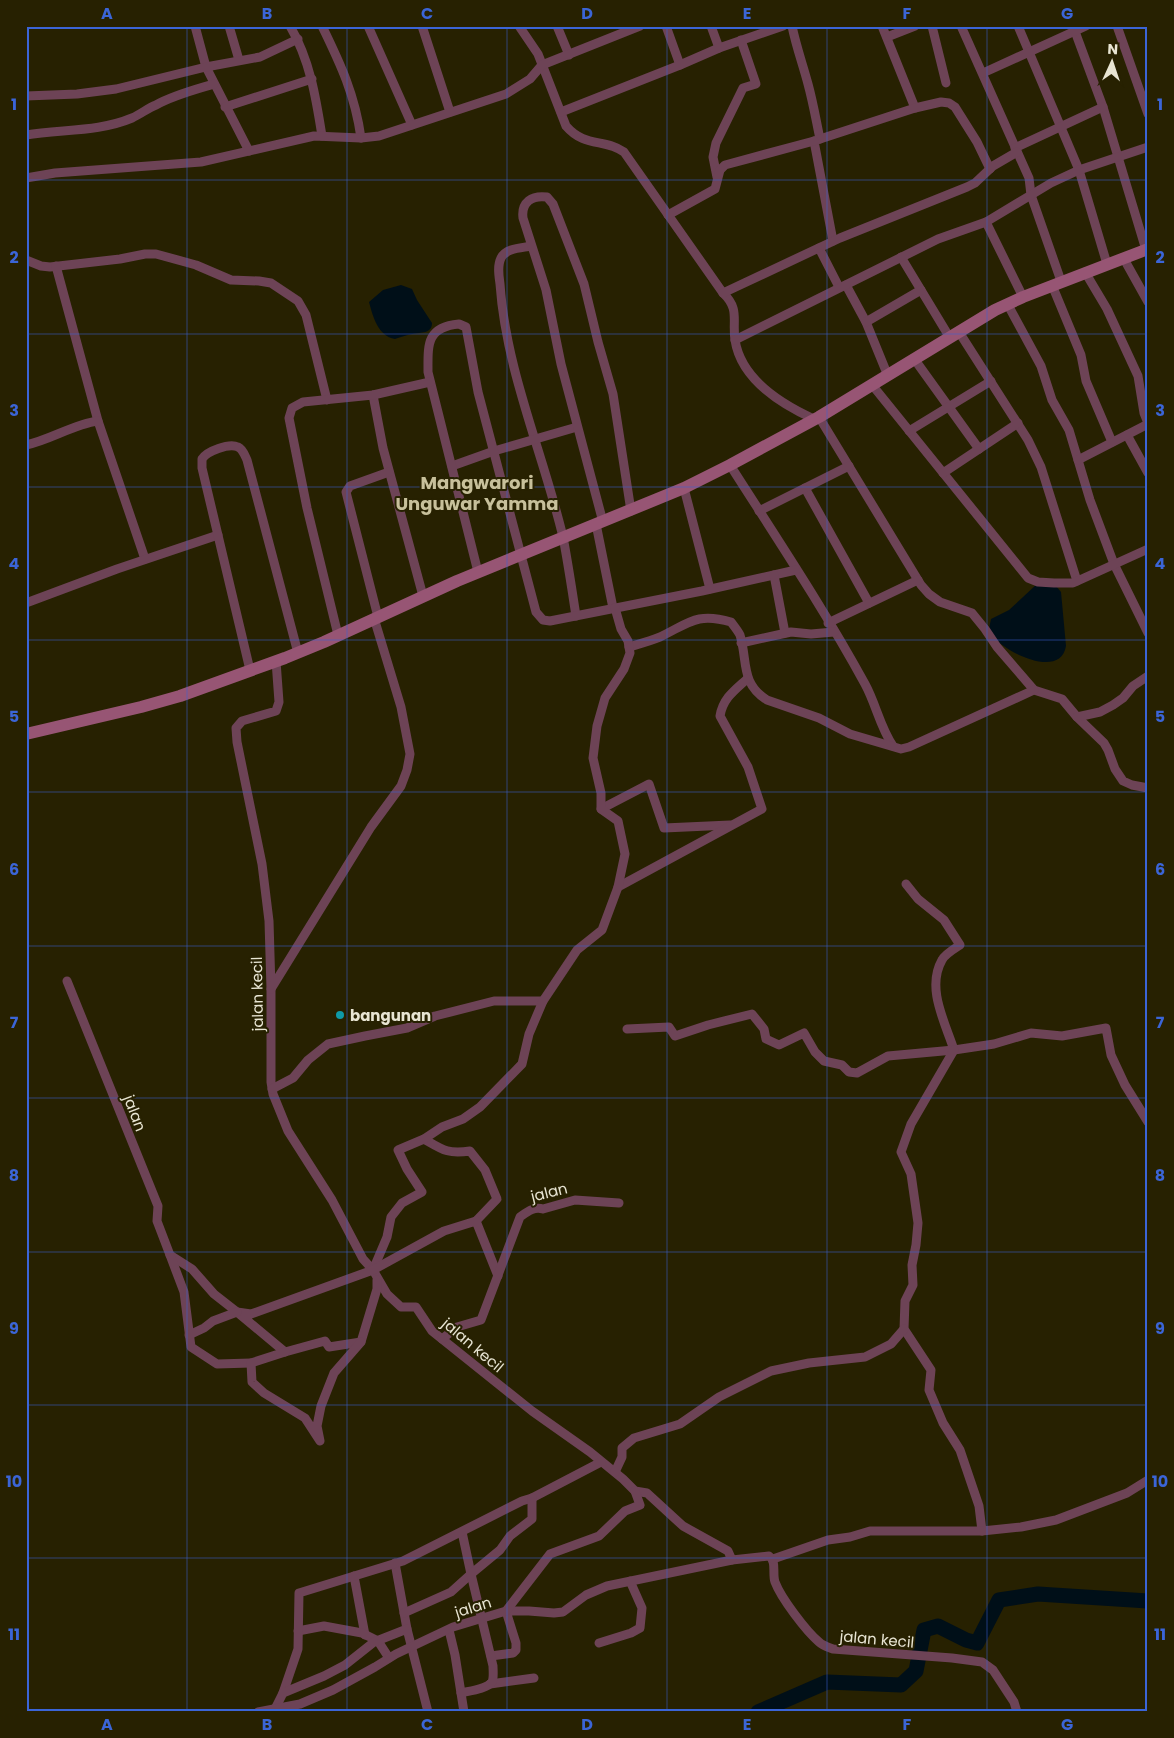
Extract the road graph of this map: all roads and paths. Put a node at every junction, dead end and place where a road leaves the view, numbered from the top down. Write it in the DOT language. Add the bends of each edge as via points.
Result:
graph roads {
  1 [pos="195,26"];
  2 [pos="229,26"];
  3 [pos="290,26"];
  4 [pos="322,26"];
  5 [pos="368,26"];
  6 [pos="422,26"];
  7 [pos="519,26"];
  8 [pos="557,26"];
  9 [pos="640,26"];
  10 [pos="666,26"];
  11 [pos="711,26"];
  12 [pos="783,26"];
  13 [pos="792,26"];
  14 [pos="882,26"];
  15 [pos="915,26"];
  16 [pos="932,26"];
  17 [pos="961,26"];
  18 [pos="1018,26"];
  19 [pos="1086,26"];
  20 [pos="1117,26"];
  21 [pos="768,28"];
  22 [pos="1074,29"];
  23 [pos="886,37"];
  24 [pos="298,39"];
  25 [pos="741,40"];
  26 [pos="720,48"];
  27 [pos="1028,52"];
  28 [pos="569,55"];
  29 [pos="239,60"];
  30 [pos="680,65"];
  31 [pos="542,66"];
  32 [pos="206,67"];
  33 [pos="983,73"];
  34 [pos="312,79"];
  35 [pos="946,83"];
  36 [pos="214,84"];
  37 [pos="1143,85"];
  38 [pos="26,96"];
  39 [pos="225,107"];
  40 [pos="1103,107"];
  41 [pos="915,108"];
  42 [pos="450,112"];
  43 [pos="561,112"];
  44 [pos="1148,114"];
  45 [pos="412,125"];
  46 [pos="1060,127"];
  47 [pos="26,135"];
  48 [pos="322,136"];
  49 [pos="361,138"];
  50 [pos="817,140"];
  51 [pos="1148,147"];
  52 [pos="1016,150"];
  53 [pos="249,151"];
  54 [pos="1117,157"];
  55 [pos="990,169"];
  56 [pos="1079,170"];
  57 [pos="718,177"];
  58 [pos="26,178"];
  59 [pos="1032,195"];
  60 [pos="668,215"];
  61 [pos="986,222"];
  62 [pos="833,241"];
  63 [pos="531,246"];
  64 [pos="818,248"];
  65 [pos="1147,249"];
  66 [pos="901,257"];
  67 [pos="1124,259"];
  68 [pos="26,260"];
  69 [pos="1107,264"];
  70 [pos="56,266"];
  71 [pos="1085,272"];
  72 [pos="1056,283"];
  73 [pos="842,286"];
  74 [pos="921,290"];
  75 [pos="723,293"];
  76 [pos="1023,296"];
  77 [pos="1148,302"];
  78 [pos="1008,305"];
  79 [pos="866,322"];
  80 [pos="954,335"];
  81 [pos="735,340"];
  82 [pos="915,360"];
  83 [pos="888,376"];
  84 [pos="991,381"];
  85 [pos="430,382"];
  86 [pos="873,386"];
  87 [pos="373,395"];
  88 [pos="327,400"];
  89 [pos="949,406"];
  90 [pos="817,418"];
  91 [pos="98,421"];
  92 [pos="1148,423"];
  93 [pos="1018,424"];
  94 [pos="577,426"];
  95 [pos="909,431"];
  96 [pos="1127,435"];
  97 [pos="534,439"];
  98 [pos="1112,442"];
  99 [pos="26,445"];
  100 [pos="979,449"];
  101 [pos="494,451"];
  102 [pos="1078,460"];
  103 [pos="730,465"];
  104 [pos="452,466"];
  105 [pos="849,466"];
  106 [pos="390,472"];
  107 [pos="942,473"];
  108 [pos="1148,473"];
  109 [pos="684,488"];
  110 [pos="805,488"];
  111 [pos="759,510"];
  112 [pos="631,511"];
  113 [pos="600,523"];
  114 [pos="218,535"];
  115 [pos="563,538"];
  116 [pos="1148,549"];
  117 [pos="521,554"];
  118 [pos="145,559"];
  119 [pos="1114,564"];
  120 [pos="796,570"];
  121 [pos="478,572"];
  122 [pos="774,575"];
  123 [pos="918,580"];
  124 [pos="1077,581"];
  125 [pos="710,589"];
  126 [pos="423,596"];
  127 [pos="26,603"];
  128 [pos="869,604"];
  129 [pos="614,608"];
  130 [pos="576,616"];
  131 [pos="376,618"];
  132 [pos="828,623"];
  133 [pos="834,632"];
  134 [pos="786,633"];
  135 [pos="1148,633"];
  136 [pos="338,635"];
  137 [pos="741,643"];
  138 [pos="629,647"];
  139 [pos="298,652"];
  140 [pos="276,661"];
  141 [pos="250,670"];
  142 [pos="1148,676"];
  143 [pos="747,679"];
  144 [pos="1034,690"];
  145 [pos="1077,717"];
  146 [pos="26,734"];
  147 [pos="893,746"];
  148 [pos="1148,788"];
  149 [pos="601,809"];
  150 [pos="732,825"];
  151 [pos="906,884"];
  152 [pos="618,887"];
  153 [pos="67,980"];
  154 [pos="271,989"];
  155 [pos="543,1001"];
  156 [pos="628,1028"];
  157 [pos="954,1050"];
  158 [pos="272,1089"];
  159 [pos="1148,1122"];
  160 [pos="424,1139"];
  161 [pos="619,1203"];
  162 [pos="476,1220"];
  163 [pos="170,1256"];
  164 [pos="373,1270"];
  165 [pos="498,1276"];
  166 [pos="377,1280"];
  167 [pos="238,1312"];
  168 [pos="904,1329"];
  169 [pos="189,1335"];
  170 [pos="442,1339"];
  171 [pos="361,1342"];
  172 [pos="285,1352"];
  173 [pos="251,1363"];
  174 [pos="601,1462"];
  175 [pos="615,1472"];
  176 [pos="1148,1480"];
  177 [pos="635,1491"];
  178 [pos="532,1498"];
  179 [pos="982,1531"];
  180 [pos="462,1532"];
  181 [pos="773,1559"];
  182 [pos="732,1560"];
  183 [pos="396,1563"];
  184 [pos="471,1574"];
  185 [pos="354,1576"];
  186 [pos="630,1581"];
  187 [pos="506,1611"];
  188 [pos="404,1613"];
  189 [pos="483,1617"];
  190 [pos="407,1629"];
  191 [pos="449,1630"];
  192 [pos="298,1631"];
  193 [pos="365,1635"];
  194 [pos="378,1641"];
  195 [pos="600,1643"];
  196 [pos="412,1646"];
  197 [pos="491,1656"];
  198 [pos="389,1658"];
  199 [pos="534,1678"];
  200 [pos="490,1684"];
  201 [pos="283,1693"];
  202 [pos="461,1693"];
  203 [pos="276,1707"];
  204 [pos="258,1712"];
  205 [pos="428,1712"];
  206 [pos="464,1712"];
  207 [pos="1017,1712"];
  1 -- 32 [label="street"];
  2 -- 29 [label="street"];
  3 -- 24 [label="street"];
  4 -- 49 [label="street" via="350,90"];
  5 -- 45 [label="street"];
  6 -- 42 [label="street"];
  7 -- 31 [label="street" via="538,54"];
  8 -- 28 [label="street"];
  9 -- 28 [label="street"];
  10 -- 30 [label="street"];
  11 -- 26 [label="street"];
  12 -- 21 [label="street"];
  13 -- 50 [label="street" via="808,82"];
  14 -- 23 [label="street"];
  15 -- 23 [label="street"];
  16 -- 35 [label="street"];
  17 -- 33 [label="street"];
  18 -- 27 [label="street"];
  19 -- 22 [label="street"];
  20 -- 37 [label="street"];
  21 -- 25 [label="street"];
  22 -- 27 [label="street"];
  22 -- 40 [label="street"];
  23 -- 41 [label="street"];
  24 -- 29 [label="street" via="260,57"];
  24 -- 34 [label="street"];
  25 -- 26 [label="street"];
  25 -- 57 [label="street" via="756,84 743,88 716,143 713,157"];
  26 -- 30 [label="street"];
  27 -- 33 [label="street"];
  27 -- 46 [label="street"];
  28 -- 31 [label="street"];
  29 -- 32 [label="street"];
  30 -- 43 [label="street"];
  31 -- 42 [label="street" via="530,79 506,94"];
  31 -- 43 [label="street"];
  32 -- 36 [label="street"];
  32 -- 38 [label="street" via="116,89"];
  33 -- 52 [label="street"];
  34 -- 39 [label="street"];
  34 -- 48 [label="street"];
  36 -- 39 [label="street"];
  36 -- 47 [label="street" via="178,94 133,118 112,124"];
  37 -- 44 [label="street"];
  39 -- 53 [label="street"];
  40 -- 46 [label="street"];
  40 -- 54 [label="street"];
  41 -- 50 [label="street"];
  41 -- 55 [label="street" via="941,102 955,107"];
  42 -- 45 [label="street"];
  43 -- 60 [label="street" via="566,126 578,137 624,152"];
  45 -- 49 [label="street" via="380,136"];
  46 -- 52 [label="street"];
  46 -- 56 [label="street"];
  48 -- 49 [label="street"];
  48 -- 53 [label="street"];
  50 -- 57 [label="street" via="725,166"];
  50 -- 62 [label="street"];
  51 -- 54 [label="street"];
  52 -- 55 [label="street"];
  52 -- 59 [label="street" via="1029,178"];
  53 -- 58 [label="street" via="201,162"];
  54 -- 56 [label="street"];
  54 -- 65 [label="street"];
  55 -- 62 [label="street" via="975,183 960,190"];
  56 -- 59 [label="street"];
  56 -- 69 [label="street"];
  57 -- 60 [label="street" via="715,190"];
  59 -- 61 [label="street"];
  59 -- 72 [label="street"];
  60 -- 75 [label="street"];
  61 -- 66 [label="street" via="938,239"];
  61 -- 76 [label="street"];
  62 -- 64 [label="street"];
  63 -- 94 [label="street" via="546,290"];
  63 -- 97 [label="street" via="504,253 498,269 509,342"];
  63 -- 112 [label="street" via="522,210 533,197 547,197 553,204 584,284 613,394"];
  64 -- 73 [label="street"];
  64 -- 75 [label="street"];
  65 -- 67 [label="street"];
  66 -- 73 [label="street"];
  66 -- 74 [label="street"];
  67 -- 69 [label="street"];
  67 -- 77 [label="street"];
  68 -- 70 [label="street" via="41,266"];
  69 -- 71 [label="street"];
  70 -- 88 [label="street" via="156,254 196,265 232,280 271,284 298,300 306,315"];
  70 -- 91 [label="street"];
  71 -- 72 [label="street"];
  71 -- 92 [label="street" via="1107,309 1138,376"];
  72 -- 76 [label="street"];
  72 -- 98 [label="street" via="1081,354 1086,380"];
  73 -- 79 [label="street"];
  73 -- 81 [label="street"];
  74 -- 79 [label="street"];
  74 -- 80 [label="street"];
  75 -- 81 [label="street" via="733,306"];
  76 -- 78 [label="street"];
  78 -- 80 [label="street"];
  78 -- 102 [label="street" via="1041,366 1052,400 1069,430"];
  79 -- 83 [label="street"];
  80 -- 82 [label="street"];
  80 -- 84 [label="street"];
  81 -- 90 [label="street" via="742,361 757,381 791,409"];
  82 -- 83 [label="street"];
  82 -- 89 [label="street"];
  83 -- 86 [label="street"];
  84 -- 89 [label="street"];
  84 -- 93 [label="street"];
  85 -- 87 [label="street"];
  85 -- 101 [label="street" via="428,349 432,336 454,324 466,326 478,392"];
  85 -- 104 [label="street"];
  86 -- 90 [label="street"];
  86 -- 95 [label="street"];
  87 -- 88 [label="street"];
  87 -- 106 [label="street"];
  88 -- 136 [label="street" via="303,402 292,408 289,418"];
  89 -- 95 [label="street"];
  89 -- 100 [label="street"];
  90 -- 103 [label="street"];
  90 -- 105 [label="street"];
  91 -- 99 [label="street" via="87,422 49,439"];
  91 -- 118 [label="street"];
  92 -- 96 [label="street"];
  93 -- 100 [label="street"];
  93 -- 124 [label="street" via="1041,467"];
  94 -- 97 [label="street"];
  94 -- 113 [label="street"];
  95 -- 107 [label="street"];
  96 -- 98 [label="street"];
  96 -- 108 [label="street"];
  97 -- 101 [label="street"];
  97 -- 115 [label="street"];
  98 -- 102 [label="street"];
  100 -- 107 [label="street"];
  101 -- 104 [label="street"];
  101 -- 117 [label="street"];
  102 -- 119 [label="street"];
  103 -- 109 [label="street"];
  103 -- 111 [label="street"];
  104 -- 121 [label="street"];
  105 -- 110 [label="street"];
  105 -- 123 [label="street"];
  106 -- 126 [label="street"];
  106 -- 131 [label="street" via="350,486 346,492"];
  107 -- 124 [label="street" via="1028,578 1054,584"];
  109 -- 112 [label="street"];
  109 -- 125 [label="street"];
  110 -- 111 [label="street"];
  110 -- 128 [label="street"];
  111 -- 120 [label="street"];
  112 -- 113 [label="street"];
  113 -- 115 [label="street"];
  113 -- 129 [label="street"];
  114 -- 118 [label="street"];
  114 -- 139 [label="street" via="202,459 207,453 237,446 247,460"];
  114 -- 141 [label="street"];
  115 -- 117 [label="street"];
  115 -- 130 [label="street"];
  116 -- 119 [label="street"];
  117 -- 121 [label="street"];
  117 -- 130 [label="street" via="539,617 550,621"];
  118 -- 127 [label="street"];
  119 -- 124 [label="street"];
  119 -- 135 [label="street"];
  120 -- 122 [label="street"];
  120 -- 132 [label="street"];
  121 -- 126 [label="street"];
  122 -- 125 [label="street"];
  122 -- 134 [label="street"];
  123 -- 128 [label="street"];
  123 -- 144 [label="street" via="940,602 972,613"];
  125 -- 129 [label="street"];
  126 -- 131 [label="street"];
  128 -- 132 [label="street"];
  129 -- 130 [label="street"];
  129 -- 138 [label="street"];
  131 -- 136 [label="street"];
  131 -- 154 [label="street" via="401,707 410,754 407,770 401,786 371,827"];
  132 -- 133 [label="street"];
  133 -- 134 [label="street"];
  133 -- 147 [label="street" via="865,685"];
  134 -- 137 [label="street"];
  136 -- 139 [label="street"];
  137 -- 138 [label="street" via="731,622 716,617 696,619 658,638"];
  137 -- 143 [label="street"];
  138 -- 149 [label="street" via="628,661 605,698 597,726 593,758"];
  139 -- 140 [label="street"];
  140 -- 141 [label="street"];
  140 -- 154 [label="street, jalan kecil" via="278,709 242,721 236,728 262,864 269,922"];
  141 -- 146 [label="street" via="180,696"];
  142 -- 145 [label="street" via="1113,705 1100,712"];
  143 -- 147 [label="street" via="767,700 811,715 850,734"];
  143 -- 150 [label="street" via="726,698 720,716 748,767 762,809"];
  144 -- 145 [label="street" via="1062,698"];
  144 -- 147 [label="street" via="909,747"];
  145 -- 148 [label="street" via="1104,744 1123,781"];
  149 -- 150 [label="street" via="649,784 664,828"];
  149 -- 152 [label="street" via="618,821 625,854"];
  150 -- 152 [label="street"];
  151 -- 157 [label="street" via="918,899 944,920 960,945 942,958 935,979 935,994"];
  152 -- 155 [label="street" via="602,930 577,950"];
  153 -- 163 [label="street, jalan" via="158,1206 157,1222"];
  154 -- 158 [label="street, jalan kecil"];
  155 -- 158 [label="street" via="494,1001 435,1016 407,1028 328,1044 293,1078"];
  155 -- 160 [label="street" via="529,1034 522,1064 480,1107"];
  156 -- 157 [label="street" via="669,1027 675,1036 752,1014 764,1030 766,1039 779,1045 804,1033 824,1061 857,1073 888,1056"];
  157 -- 159 [label="street" via="994,1044 1031,1033 1062,1036 1106,1028 1111,1055"];
  157 -- 168 [label="street" via="911,1124 901,1152 911,1174 918,1223 912,1266 913,1285 905,1301"];
  158 -- 164 [label="street, jalan kecil" via="288,1131"];
  160 -- 162 [label="street" via="454,1153 470,1151 485,1170 497,1199"];
  160 -- 164 [label="street" via="398,1150 422,1192 402,1203 391,1217 387,1237"];
  161 -- 165 [label="street, jalan" via="575,1200 529,1211 520,1217"];
  162 -- 164 [label="street" via="444,1231"];
  162 -- 165 [label="street"];
  163 -- 167 [label="street" via="192,1269 214,1294"];
  163 -- 169 [label="street, jalan" via="184,1292"];
  164 -- 166 [label="street, jalan kecil"];
  164 -- 167 [label="street" via="251,1314"];
  165 -- 170 [label="street, jalan" via="481,1320 457,1327"];
  166 -- 170 [label="street, jalan kecil" via="401,1307 416,1307 432,1331"];
  166 -- 171 [label="street"];
  167 -- 169 [label="street"];
  167 -- 172 [label="street"];
  168 -- 175 [label="street" via="892,1344 865,1357 791,1366 771,1371 739,1386 680,1424 634,1438 622,1448 622,1458"];
  168 -- 179 [label="street" via="931,1370 929,1390 943,1423 960,1450 979,1506"];
  169 -- 173 [label="street, jalan" via="191,1347 217,1364"];
  170 -- 174 [label="street, jalan kecil"];
  171 -- 172 [label="street, jalan" via="329,1347 325,1341"];
  171 -- 173 [label="street" via="334,1373 321,1406 317,1426 320,1441 305,1418 252,1382"];
  172 -- 173 [label="street, jalan"];
  174 -- 175 [label="street, jalan kecil"];
  174 -- 178 [label="street"];
  175 -- 177 [label="street, jalan kecil"];
  176 -- 179 [label="street" via="1127,1493 1056,1520"];
  177 -- 182 [label="street, jalan kecil" via="646,1493 683,1526 728,1551"];
  177 -- 187 [label="street, jalan" via="640,1505 625,1512 599,1536 550,1554"];
  178 -- 180 [label="street"];
  178 -- 184 [label="street, jalan" via="532,1519"];
  179 -- 181 [label="street" via="870,1532 828,1540"];
  180 -- 183 [label="street"];
  180 -- 184 [label="street"];
  181 -- 182 [label="street" via="770,1556"];
  181 -- 207 [label="street, jalan kecil" via="777,1586 792,1611 818,1642 833,1649 982,1662 993,1670"];
  182 -- 186 [label="street"];
  183 -- 185 [label="street"];
  183 -- 188 [label="street"];
  184 -- 188 [label="street, jalan" via="451,1592"];
  184 -- 189 [label="street"];
  185 -- 192 [label="street" via="299,1593"];
  185 -- 193 [label="street"];
  186 -- 187 [label="street" via="586,1595 563,1612"];
  186 -- 195 [label="street" via="642,1608 640,1628"];
  187 -- 189 [label="street, jalan"];
  187 -- 197 [label="street" via="516,1650"];
  188 -- 190 [label="street"];
  189 -- 191 [label="street, jalan"];
  189 -- 197 [label="street"];
  190 -- 194 [label="street"];
  190 -- 196 [label="street"];
  191 -- 196 [label="street, jalan"];
  191 -- 202 [label="street"];
  192 -- 193 [label="street" via="324,1626"];
  192 -- 201 [label="street" via="298,1649"];
  193 -- 194 [label="street"];
  194 -- 198 [label="street"];
  194 -- 201 [label="street" via="345,1665"];
  196 -- 198 [label="street, jalan"];
  196 -- 205 [label="street"];
  197 -- 200 [label="street" via="493,1680"];
  198 -- 203 [label="street, jalan" via="333,1690 300,1704"];
  199 -- 200 [label="street"];
  200 -- 202 [label="street"];
  201 -- 203 [label="street"];
  202 -- 206 [label="street"];
  203 -- 204 [label="street, jalan"];
}
